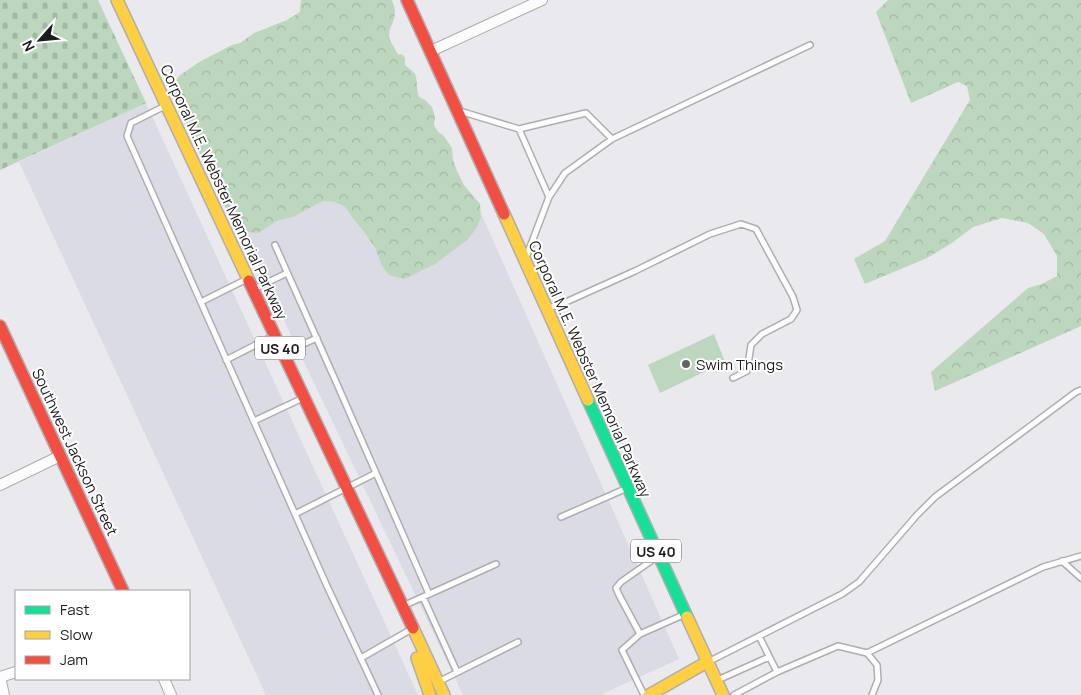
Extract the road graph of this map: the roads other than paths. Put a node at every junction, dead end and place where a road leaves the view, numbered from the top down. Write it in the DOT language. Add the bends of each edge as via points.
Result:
graph roads {
  1 [pos="117,0"];
  2 [pos="407,0"];
  3 [pos="542,0"];
  4 [pos="810,46"];
  5 [pos="431,51"];
  6 [pos="166,105"];
  7 [pos="458,111"];
  8 [pos="519,129"];
  9 [pos="612,139"];
  10 [pos="549,197"];
  11 [pos="274,245"];
  12 [pos="525,260"];
  13 [pos="287,273"];
  14 [pos="248,279"];
  15 [pos="253,290"];
  16 [pos="201,302"];
  17 [pos="547,309"];
  18 [pos="0,326"];
  19 [pos="274,335"];
  20 [pos="317,338"];
  21 [pos="283,353"];
  22 [pos="226,360"];
  23 [pos="733,378"];
  24 [pos="1081,390"];
  25 [pos="304,398"];
  26 [pos="254,422"];
  27 [pos="60,456"];
  28 [pos="376,473"];
  29 [pos="0,485"];
  30 [pos="346,488"];
  31 [pos="627,488"];
  32 [pos="295,514"];
  33 [pos="561,517"];
  34 [pos="659,556"];
  35 [pos="1081,556"];
  36 [pos="1062,561"];
  37 [pos="496,564"];
  38 [pos="1081,578"];
  39 [pos="123,590"];
  40 [pos="429,594"];
  41 [pos="422,597"];
  42 [pos="402,606"];
  43 [pos="685,614"];
  44 [pos="412,629"];
  45 [pos="640,634"];
  46 [pos="759,636"];
  47 [pos="518,642"];
  48 [pos="867,653"];
  49 [pos="769,657"];
  50 [pos="361,658"];
  51 [pos="708,662"];
  52 [pos="15,672"];
  53 [pos="458,672"];
  54 [pos="777,672"];
  55 [pos="0,677"];
  56 [pos="164,680"];
  57 [pos="716,680"];
  58 [pos="437,682"];
  59 [pos="4,695"];
  60 [pos="171,695"];
  61 [pos="378,695"];
  62 [pos="430,695"];
  63 [pos="444,695"];
  64 [pos="644,695"];
  65 [pos="649,695"];
  66 [pos="723,695"];
  67 [pos="734,695"];
  68 [pos="872,695"];
  1 -- 6 [label="main road, Corporal M.E. Webster Memorial Parkway / US 40"];
  2 -- 5 [label="main road, Corporal M.E. Webster Memorial Parkway / US 40"];
  3 -- 5 [label="street"];
  4 -- 9 [label="lane"];
  5 -- 7 [label="main road, Corporal M.E. Webster Memorial Parkway / US 40"];
  6 -- 14 [label="main road, Corporal M.E. Webster Memorial Parkway / US 40"];
  6 -- 16 [label="lane" via="131,123 127,136"];
  7 -- 8 [label="lane"];
  7 -- 12 [label="main road, Corporal M.E. Webster Memorial Parkway / US 40"];
  8 -- 9 [label="lane" via="586,113"];
  8 -- 10 [label="lane"];
  9 -- 10 [label="lane" via="565,174"];
  10 -- 12 [label="lane"];
  11 -- 13 [label="lane"];
  12 -- 17 [label="main road, Corporal M.E. Webster Memorial Parkway / US 40"];
  13 -- 15 [label="lane"];
  13 -- 20 [label="lane"];
  14 -- 15 [label="main road, Corporal M.E. Webster Memorial Parkway / US 40"];
  14 -- 16 [label="lane"];
  15 -- 19 [label="main road, Corporal M.E. Webster Memorial Parkway / US 40"];
  16 -- 22 [label="lane"];
  17 -- 23 [label="lane" via="710,234 741,224 756,230 797,310 791,319 762,334 751,345 746,371"];
  17 -- 31 [label="main road, Corporal M.E. Webster Memorial Parkway / US 40"];
  18 -- 27 [label="main road, Southwest Jackson Street"];
  19 -- 21 [label="main road, Corporal M.E. Webster Memorial Parkway / US 40"];
  19 -- 22 [label="lane"];
  20 -- 21 [label="lane"];
  20 -- 28 [label="lane"];
  21 -- 25 [label="main road, Corporal M.E. Webster Memorial Parkway / US 40"];
  22 -- 26 [label="lane"];
  24 -- 46 [label="lane" via="935,496 859,582"];
  25 -- 26 [label="lane"];
  25 -- 30 [label="main road, Corporal M.E. Webster Memorial Parkway / US 40"];
  26 -- 32 [label="lane"];
  27 -- 29 [label="street"];
  27 -- 39 [label="main road, Southwest Jackson Street"];
  28 -- 30 [label="lane"];
  28 -- 40 [label="lane"];
  30 -- 32 [label="lane"];
  30 -- 42 [label="main road, Corporal M.E. Webster Memorial Parkway / US 40"];
  31 -- 33 [label="lane"];
  31 -- 34 [label="main road, Corporal M.E. Webster Memorial Parkway / US 40"];
  32 -- 50 [label="lane"];
  34 -- 43 [label="main road, Corporal M.E. Webster Memorial Parkway / US 40"];
  34 -- 45 [label="lane" via="616,588"];
  35 -- 36 [label="lane"];
  36 -- 38 [label="lane"];
  36 -- 48 [label="lane" via="1043,567"];
  37 -- 40 [label="lane"];
  40 -- 41 [label="lane"];
  41 -- 42 [label="lane"];
  41 -- 53 [label="lane"];
  42 -- 44 [label="main road, Corporal M.E. Webster Memorial Parkway / US 40"];
  43 -- 45 [label="lane"];
  43 -- 51 [label="main road, Corporal M.E. Webster Memorial Parkway / US 40"];
  44 -- 50 [label="lane"];
  44 -- 58 [label="main road, Corporal M.E. Webster Memorial Parkway / US 40"];
  44 -- 62 [label="main road" via="415,653"];
  45 -- 64 [label="lane" via="622,650"];
  46 -- 49 [label="lane"];
  46 -- 51 [label="lane"];
  47 -- 53 [label="lane"];
  48 -- 54 [label="lane" via="838,646"];
  48 -- 68 [label="lane" via="877,665 878,680"];
  49 -- 54 [label="lane"];
  49 -- 57 [label="lane"];
  50 -- 61 [label="lane"];
  51 -- 57 [label="main road, Corporal M.E. Webster Memorial Parkway / US 40"];
  51 -- 65 [label="main road"];
  52 -- 55 [label="street"];
  53 -- 58 [label="lane"];
  54 -- 67 [label="lane"];
  55 -- 59 [label="street"];
  56 -- 60 [label="street"];
  57 -- 66 [label="main road, Corporal M.E. Webster Memorial Parkway / US 40"];
  58 -- 63 [label="main road, Corporal M.E. Webster Memorial Parkway / US 40"];
}
